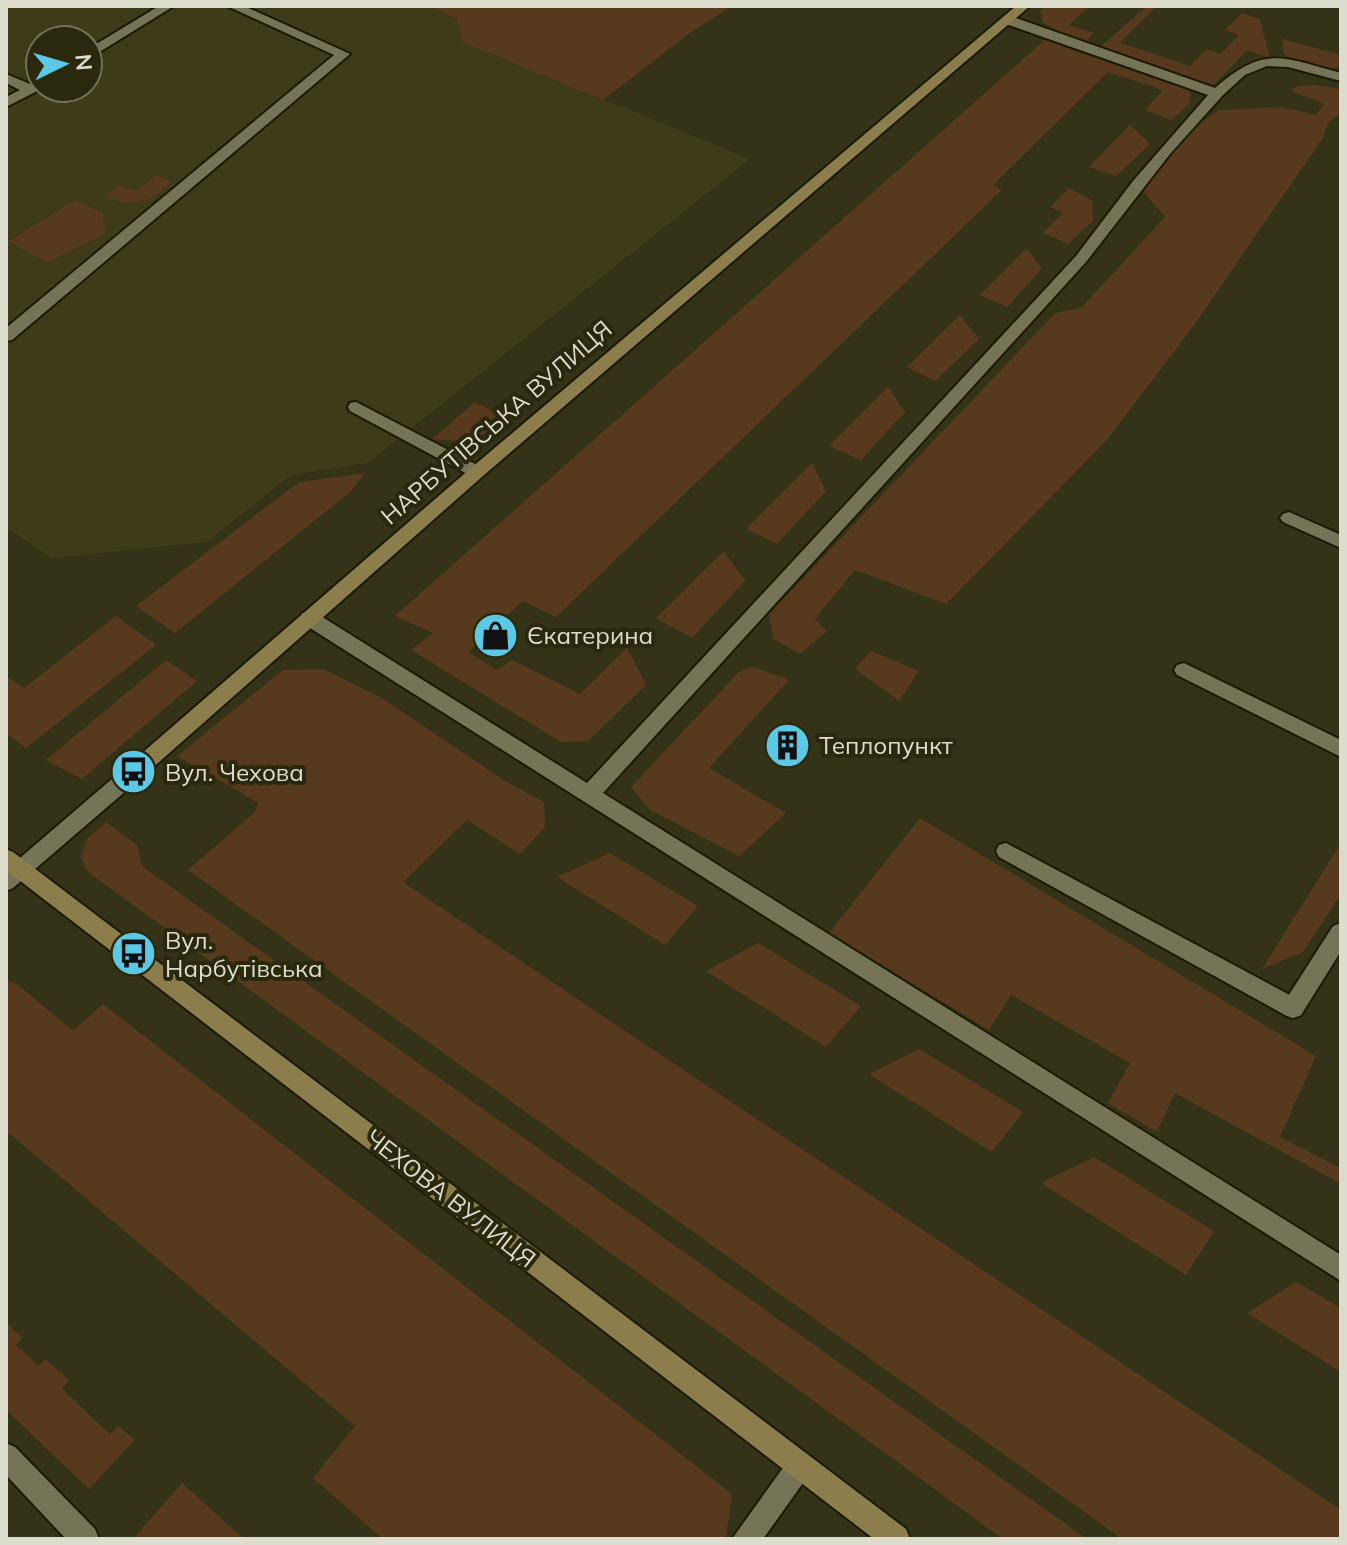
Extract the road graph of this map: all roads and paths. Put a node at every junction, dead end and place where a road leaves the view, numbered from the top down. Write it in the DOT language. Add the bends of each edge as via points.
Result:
graph roads {
  1 [pos="168,6"];
  2 [pos="233,6"];
  3 [pos="1024,6"];
  4 [pos="1008,20"];
  5 [pos="104,45"];
  6 [pos="1341,77"];
  7 [pos="24,93"];
  8 [pos="1217,93"];
  9 [pos="6,103"];
  10 [pos="6,336"];
  11 [pos="356,407"];
  12 [pos="477,472"];
  13 [pos="1289,518"];
  14 [pos="1341,542"];
  15 [pos="309,618"];
  16 [pos="1184,670"];
  17 [pos="1341,749"];
  18 [pos="591,793"];
  19 [pos="1006,851"];
  20 [pos="11,869"];
  21 [pos="1341,932"];
  22 [pos="1341,1269"];
  23 [pos="6,1456"];
  24 [pos="799,1467"];
  25 [pos="85,1539"];
  26 [pos="746,1539"];
  27 [pos="896,1539"];
  1 -- 5 [label="street"];
  2 -- 10 [label="street" via="343,54"];
  3 -- 4 [label="street, НАРБУТІВСЬКА ВУЛИЦЯ"];
  4 -- 8 [label="street"];
  4 -- 12 [label="street, НАРБУТІВСЬКА ВУЛИЦЯ"];
  6 -- 8 [label="street" via="1278,62 1254,64"];
  7 -- 9 [label="street"];
  8 -- 18 [label="street" via="1109,218 1081,259"];
  11 -- 12 [label="street"];
  12 -- 15 [label="street, НАРБУТІВСЬКА ВУЛИЦЯ"];
  13 -- 14 [label="street"];
  15 -- 18 [label="street"];
  15 -- 20 [label="street, НАРБУТІВСЬКА ВУЛИЦЯ" via="134,772"];
  16 -- 17 [label="street"];
  18 -- 22 [label="street"];
  19 -- 21 [label="street" via="1293,1008"];
  20 -- 24 [label="street, ЧЕХОВА ВУЛИЦЯ"];
  23 -- 25 [label="street"];
  24 -- 26 [label="street"];
  24 -- 27 [label="street, ЧЕХОВА ВУЛИЦЯ"];
}
